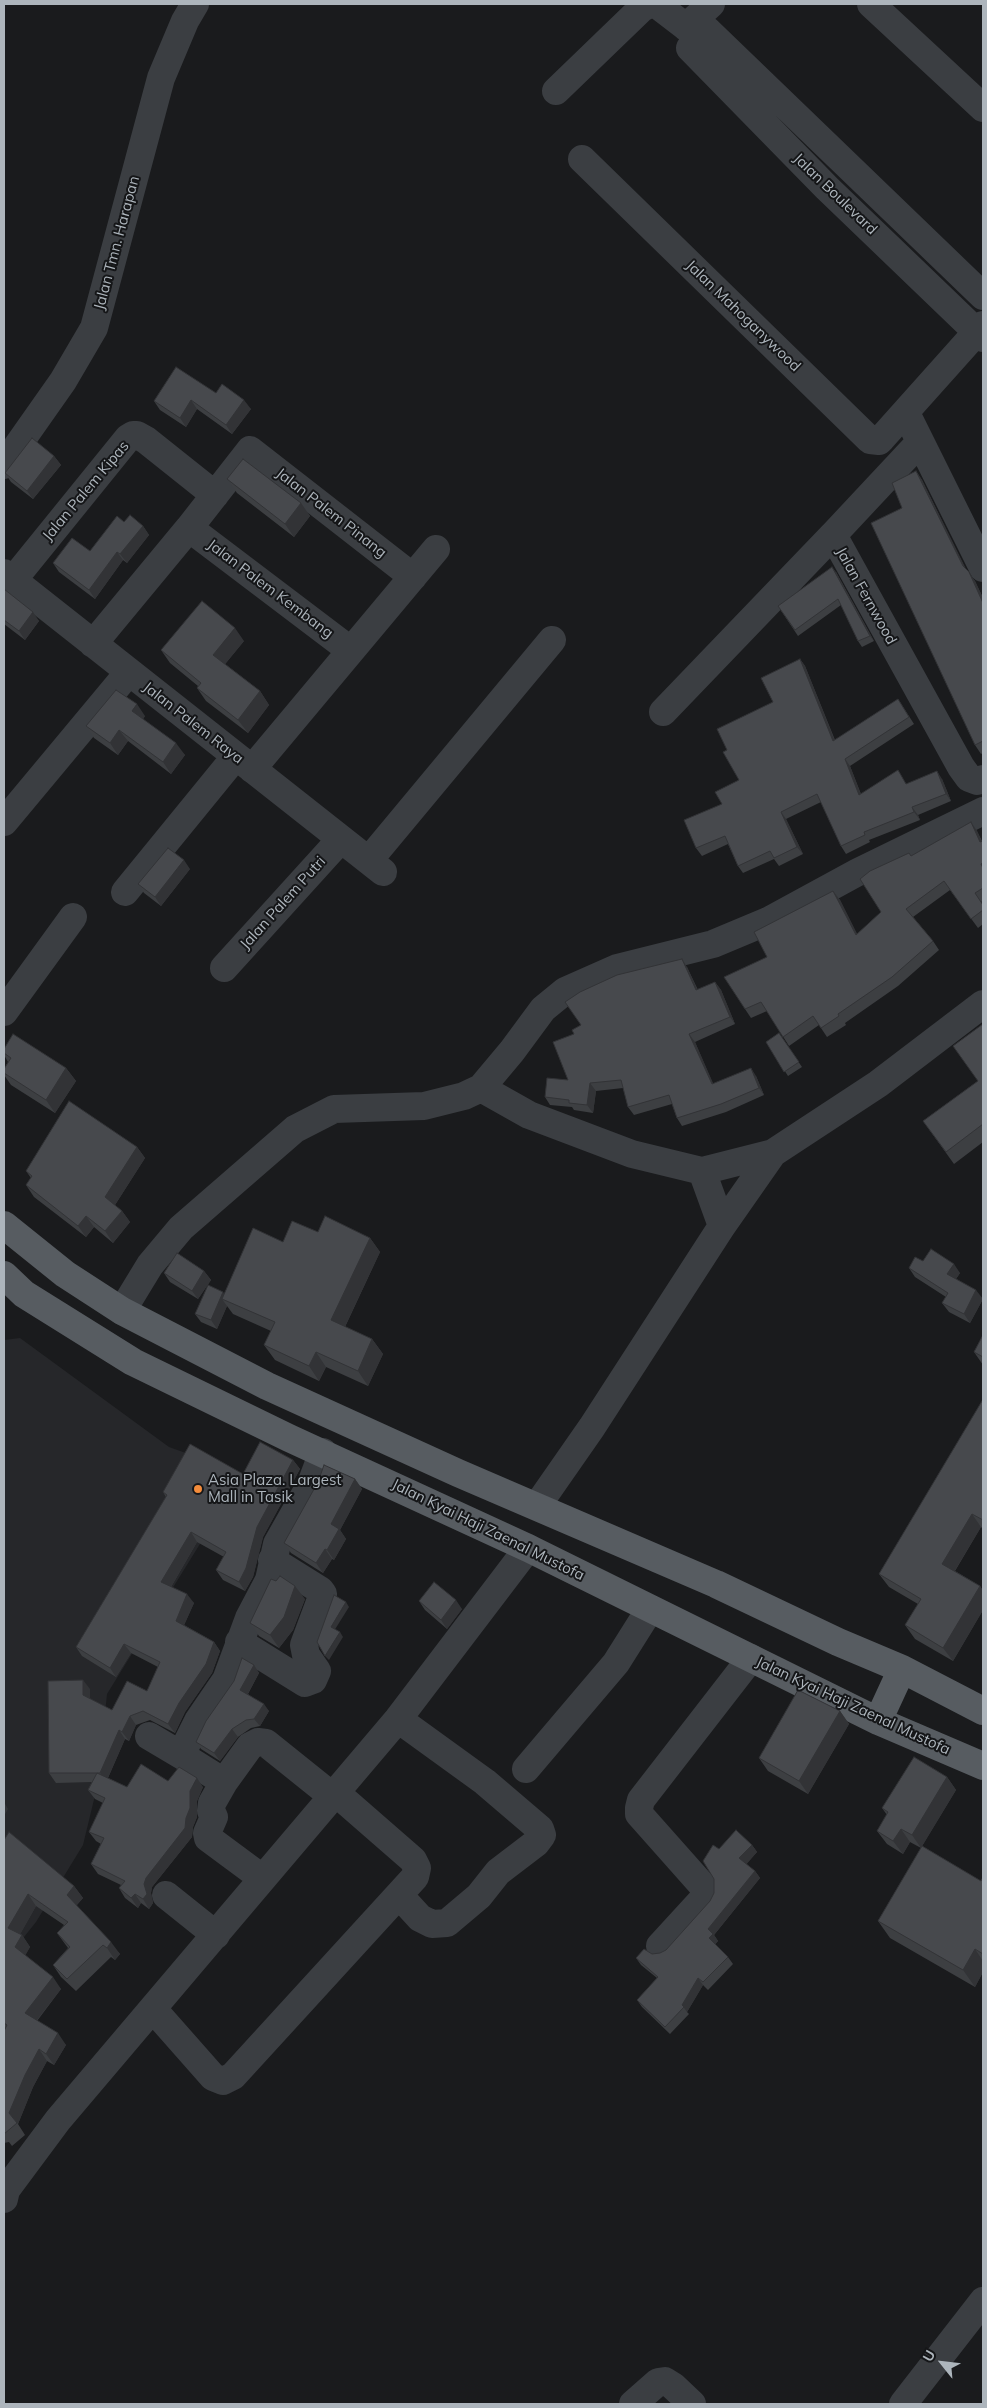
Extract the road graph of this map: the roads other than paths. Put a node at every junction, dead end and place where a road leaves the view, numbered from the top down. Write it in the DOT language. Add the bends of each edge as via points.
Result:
graph roads {
  1 [pos="195,4"];
  2 [pos="650,4"];
  3 [pos="656,4"];
  4 [pos="871,4"];
  5 [pos="699,27"];
  6 [pos="556,91"];
  7 [pos="983,108"];
  8 [pos="582,159"];
  9 [pos="983,296"];
  10 [pos="981,332"];
  11 [pos="906,413"];
  12 [pos="920,442"];
  13 [pos="4,466"];
  14 [pos="215,495"];
  15 [pos="189,528"];
  16 [pos="833,536"];
  17 [pos="436,549"];
  18 [pos="983,568"];
  19 [pos="8,577"];
  20 [pos="412,577"];
  21 [pos="552,640"];
  22 [pos="93,644"];
  23 [pos="350,650"];
  24 [pos="129,672"];
  25 [pos="663,712"];
  26 [pos="244,762"];
  27 [pos="983,779"];
  28 [pos="983,812"];
  29 [pos="4,822"];
  30 [pos="341,839"];
  31 [pos="125,892"];
  32 [pos="73,917"];
  33 [pos="224,968"];
  34 [pos="983,1004"];
  35 [pos="4,1012"];
  36 [pos="481,1088"];
  37 [pos="773,1153"];
  38 [pos="702,1171"];
  39 [pos="722,1226"];
  40 [pos="10,1240"];
  41 [pos="4,1275"];
  42 [pos="122,1311"];
  43 [pos="313,1407"];
  44 [pos="289,1438"];
  45 [pos="323,1452"];
  46 [pos="537,1506"];
  47 [pos="528,1548"];
  48 [pos="272,1560"];
  49 [pos="650,1609"];
  50 [pos="239,1642"];
  51 [pos="751,1658"];
  52 [pos="902,1669"];
  53 [pos="983,1711"];
  54 [pos="398,1719"];
  55 [pos="878,1721"];
  56 [pos="149,1736"];
  57 [pos="181,1755"];
  58 [pos="983,1766"];
  59 [pos="526,1769"];
  60 [pos="224,1782"];
  61 [pos="334,1794"];
  62 [pos="262,1878"];
  63 [pos="166,1895"];
  64 [pos="399,1895"];
  65 [pos="216,1935"];
  66 [pos="660,1946"];
  67 [pos="153,2009"];
  68 [pos="5,2194"];
  69 [pos="983,2301"];
  70 [pos="633,2404"];
  71 [pos="692,2404"];
  72 [pos="903,2404"];
  1 -- 13 [label="street, Jalan Tmn. Harapan" via="161,78 94,328 63,381"];
  2 -- 6 [label="street"];
  3 -- 5 [label="street"];
  4 -- 7 [label="street"];
  5 -- 9 [label="street, Jalan Boulevard"];
  5 -- 10 [label="street, Jalan Boulevard" via="827,188"];
  8 -- 11 [label="street, Jalan Mahoganywood" via="870,440 879,441"];
  10 -- 11 [label="street"];
  11 -- 12 [label="street"];
  12 -- 16 [label="street"];
  12 -- 18 [label="street"];
  14 -- 15 [label="street"];
  14 -- 19 [label="street, Jalan Palem Kipas" via="146,440 133,436"];
  14 -- 20 [label="street, Jalan Palem Pinang" via="250,450"];
  15 -- 22 [label="street"];
  15 -- 23 [label="street, Jalan Palem Kembang"];
  16 -- 25 [label="street, Jalan Fernwood"];
  16 -- 27 [label="street, Jalan Fernwood" via="960,767 969,778"];
  17 -- 20 [label="street"];
  19 -- 22 [label="street, Jalan Palem Raya"];
  20 -- 23 [label="street"];
  21 -- 30 [label="street, Jalan Palem Raya" via="376,866"];
  22 -- 24 [label="street, Jalan Palem Raya"];
  23 -- 26 [label="street"];
  24 -- 26 [label="street, Jalan Palem Raya"];
  24 -- 29 [label="street"];
  26 -- 30 [label="street, Jalan Palem Raya"];
  26 -- 31 [label="street"];
  28 -- 36 [label="street" via="858,872 768,921 713,944 617,968 565,991 543,1009"];
  30 -- 33 [label="street, Jalan Palem Putri"];
  32 -- 35 [label="street"];
  34 -- 37 [label="street" via="878,1084"];
  36 -- 38 [label="street" via="529,1115 623,1151"];
  36 -- 42 [label="street" via="464,1096 424,1106 334,1109 295,1129 181,1228 150,1265"];
  37 -- 38 [label="street"];
  37 -- 39 [label="street"];
  38 -- 39 [label="street"];
  39 -- 46 [label="street"];
  40 -- 42 [label="main road"];
  41 -- 44 [label="main road, Jalan Kyai Haji Zaenal Mustofa" via="24,1294 133,1362"];
  42 -- 43 [label="main road"];
  43 -- 44 [label="main road"];
  43 -- 46 [label="main road"];
  44 -- 45 [label="main road, Jalan Kyai Haji Zaenal Mustofa"];
  45 -- 47 [label="main road, Jalan Kyai Haji Zaenal Mustofa"];
  45 -- 48 [label="street" via="311,1484 277,1544"];
  46 -- 52 [label="main road"];
  47 -- 49 [label="main road, Jalan Kyai Haji Zaenal Mustofa"];
  47 -- 54 [label="street"];
  48 -- 50 [label="street" via="269,1580"];
  48 -- 50 [label="street" via="323,1594 304,1645 306,1655 317,1671 313,1680 306,1683"];
  49 -- 51 [label="main road, Jalan Kyai Haji Zaenal Mustofa"];
  49 -- 59 [label="street" via="616,1663"];
  50 -- 57 [label="street" via="226,1680 198,1721"];
  51 -- 55 [label="main road, Jalan Kyai Haji Zaenal Mustofa"];
  51 -- 66 [label="street" via="638,1808 639,1814 705,1892 704,1898"];
  52 -- 53 [label="main road"];
  52 -- 55 [label="main road"];
  54 -- 61 [label="street"];
  54 -- 64 [label="street" via="484,1782 540,1829 542,1835 498,1872 474,1900 446,1922 432,1924 420,1918"];
  55 -- 58 [label="main road, Jalan Kyai Haji Zaenal Mustofa"];
  56 -- 57 [label="street"];
  57 -- 60 [label="street"];
  60 -- 61 [label="street" via="250,1746 258,1742 266,1743"];
  60 -- 62 [label="street" via="212,1803 214,1817 208,1838"];
  61 -- 62 [label="street"];
  61 -- 64 [label="street" via="412,1860 417,1868 415,1877"];
  62 -- 65 [label="street"];
  63 -- 65 [label="street"];
  64 -- 67 [label="street" via="233,2076 223,2081 213,2077"];
  65 -- 67 [label="street"];
  67 -- 68 [label="street" via="58,2120"];
  69 -- 72 [label="street"];
  70 -- 71 [label="street" via="658,2382 665,2381"];
}
